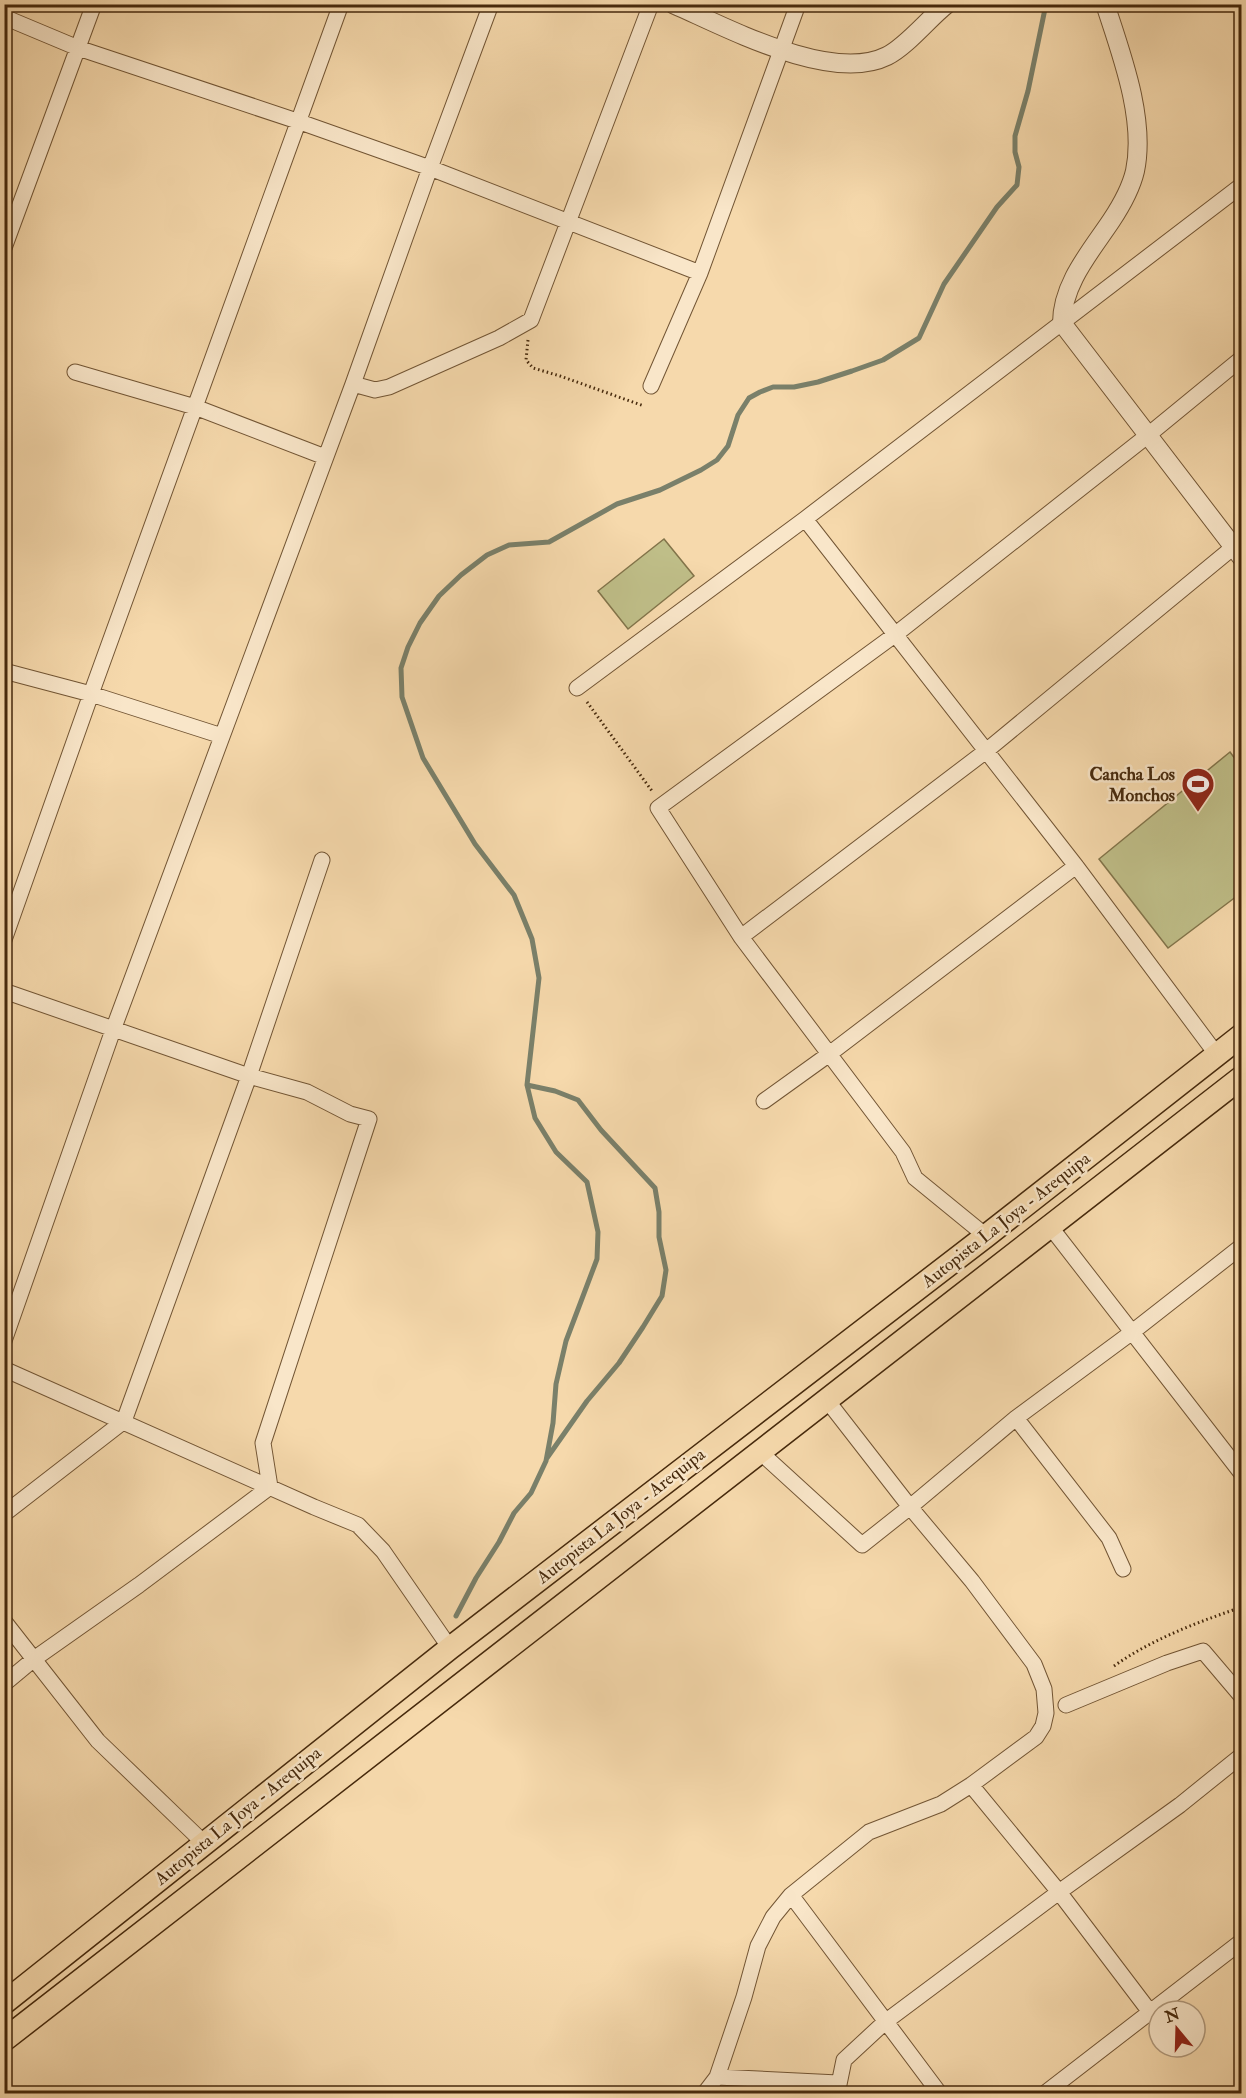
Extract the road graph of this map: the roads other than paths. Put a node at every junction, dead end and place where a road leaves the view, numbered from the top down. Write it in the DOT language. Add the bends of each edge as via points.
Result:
graph roads {
  1 [pos="94,4"];
  2 [pos="341,4"];
  3 [pos="491,4"];
  4 [pos="651,4"];
  5 [pos="673,4"];
  6 [pos="798,4"];
  7 [pos="947,4"];
  8 [pos="1105,4"];
  9 [pos="4,17"];
  10 [pos="78,48"];
  11 [pos="782,51"];
  12 [pos="300,122"];
  13 [pos="429,168"];
  14 [pos="1242,185"];
  15 [pos="567,223"];
  16 [pos="4,248"];
  17 [pos="700,273"];
  18 [pos="1062,323"];
  19 [pos="1242,358"];
  20 [pos="75,372"];
  21 [pos="353,384"];
  22 [pos="651,386"];
  23 [pos="195,407"];
  24 [pos="1146,436"];
  25 [pos="325,457"];
  26 [pos="805,519"];
  27 [pos="1238,549"];
  28 [pos="896,634"];
  29 [pos="4,671"];
  30 [pos="577,688"];
  31 [pos="91,694"];
  32 [pos="222,736"];
  33 [pos="986,751"];
  34 [pos="322,860"];
  35 [pos="1077,866"];
  36 [pos="741,937"];
  37 [pos="4,940"];
  38 [pos="4,991"];
  39 [pos="113,1030"];
  40 [pos="1242,1035"];
  41 [pos="1217,1054"];
  42 [pos="828,1055"];
  43 [pos="249,1076"];
  44 [pos="1242,1077"];
  45 [pos="764,1101"];
  46 [pos="1049,1225"];
  47 [pos="986,1236"];
  48 [pos="1242,1246"];
  49 [pos="1131,1333"];
  50 [pos="4,1341"];
  51 [pos="4,1369"];
  52 [pos="826,1399"];
  53 [pos="1016,1418"];
  54 [pos="124,1421"];
  55 [pos="759,1451"];
  56 [pos="1242,1474"];
  57 [pos="270,1486"];
  58 [pos="910,1507"];
  59 [pos="4,1514"];
  60 [pos="1123,1569"];
  61 [pos="4,1621"];
  62 [pos="450,1648"];
  63 [pos="34,1659"];
  64 [pos="4,1684"];
  65 [pos="1242,1697"];
  66 [pos="1066,1705"];
  67 [pos="1242,1755"];
  68 [pos="971,1785"];
  69 [pos="204,1843"];
  70 [pos="1059,1892"];
  71 [pos="791,1895"];
  72 [pos="1242,1941"];
  73 [pos="1167,1999"];
  74 [pos="4,2003"];
  75 [pos="1147,2008"];
  76 [pos="1147,2014"];
  77 [pos="885,2022"];
  78 [pos="4,2040"];
  79 [pos="717,2077"];
  80 [pos="838,2088"];
  81 [pos="704,2094"];
  82 [pos="940,2094"];
  83 [pos="1044,2094"];
  1 -- 10 [label="street"];
  2 -- 12 [label="street"];
  3 -- 13 [label="street"];
  4 -- 15 [label="street"];
  5 -- 11 [label="street"];
  6 -- 11 [label="street"];
  7 -- 11 [label="street" via="888,56 864,62 819,61"];
  8 -- 18 [label="street" via="1136,120 1135,171 1121,204 1081,264 1062,309"];
  9 -- 10 [label="street"];
  10 -- 12 [label="street"];
  10 -- 16 [label="street"];
  11 -- 17 [label="street"];
  12 -- 13 [label="street"];
  12 -- 23 [label="street"];
  13 -- 15 [label="street"];
  13 -- 21 [label="street"];
  14 -- 18 [label="street"];
  15 -- 17 [label="street"];
  15 -- 21 [label="street" via="531,320 389,387 375,390"];
  17 -- 22 [label="street"];
  18 -- 24 [label="street"];
  18 -- 26 [label="street"];
  19 -- 24 [label="street"];
  20 -- 23 [label="street"];
  21 -- 25 [label="street"];
  23 -- 25 [label="street"];
  23 -- 31 [label="street"];
  24 -- 27 [label="street"];
  24 -- 28 [label="street"];
  25 -- 32 [label="street"];
  26 -- 28 [label="street"];
  26 -- 30 [label="street"];
  27 -- 33 [label="street"];
  28 -- 33 [label="street"];
  28 -- 36 [label="street" via="658,808"];
  29 -- 31 [label="street"];
  31 -- 32 [label="street"];
  31 -- 37 [label="street"];
  32 -- 39 [label="street"];
  33 -- 35 [label="street"];
  33 -- 36 [label="street"];
  34 -- 43 [label="street"];
  35 -- 41 [label="street"];
  35 -- 42 [label="street"];
  36 -- 42 [label="street"];
  38 -- 39 [label="street"];
  39 -- 43 [label="street"];
  39 -- 50 [label="street"];
  40 -- 41 [label="main road, Autopista La Joya - Arequipa"];
  41 -- 47 [label="main road, Autopista La Joya - Arequipa"];
  42 -- 45 [label="street"];
  42 -- 47 [label="street" via="903,1152 915,1178"];
  43 -- 54 [label="street"];
  43 -- 57 [label="street" via="307,1092 350,1114 369,1119 263,1443"];
  44 -- 46 [label="main road, Autopista La Joya - Arequipa"];
  46 -- 49 [label="street"];
  46 -- 52 [label="main road, Autopista La Joya - Arequipa"];
  47 -- 62 [label="main road, Autopista La Joya - Arequipa"];
  48 -- 49 [label="street"];
  49 -- 53 [label="street"];
  49 -- 56 [label="street"];
  51 -- 54 [label="street"];
  52 -- 55 [label="main road, Autopista La Joya - Arequipa"];
  52 -- 58 [label="street"];
  53 -- 58 [label="street"];
  53 -- 60 [label="street" via="1109,1538"];
  54 -- 57 [label="street"];
  54 -- 59 [label="street"];
  55 -- 58 [label="street" via="862,1545"];
  55 -- 78 [label="main road, Autopista La Joya - Arequipa"];
  57 -- 62 [label="street" via="358,1525 383,1551"];
  57 -- 63 [label="street"];
  58 -- 68 [label="street" via="1034,1664 1044,1689 1046,1713 1036,1737"];
  61 -- 63 [label="street"];
  62 -- 69 [label="main road, Autopista La Joya - Arequipa"];
  63 -- 64 [label="street"];
  63 -- 69 [label="street" via="98,1741"];
  65 -- 66 [label="street" via="1203,1651"];
  67 -- 70 [label="street"];
  68 -- 70 [label="street"];
  68 -- 71 [label="street" via="941,1804 869,1832"];
  69 -- 74 [label="main road, Autopista La Joya - Arequipa"];
  70 -- 75 [label="street"];
  70 -- 77 [label="street"];
  71 -- 77 [label="street"];
  71 -- 79 [label="street" via="773,1917 758,1946"];
  72 -- 73 [label="street"];
  76 -- 83 [label="street"];
  77 -- 80 [label="street" via="844,2060"];
  77 -- 82 [label="street"];
  79 -- 80 [label="street"];
  79 -- 81 [label="street"];
}
